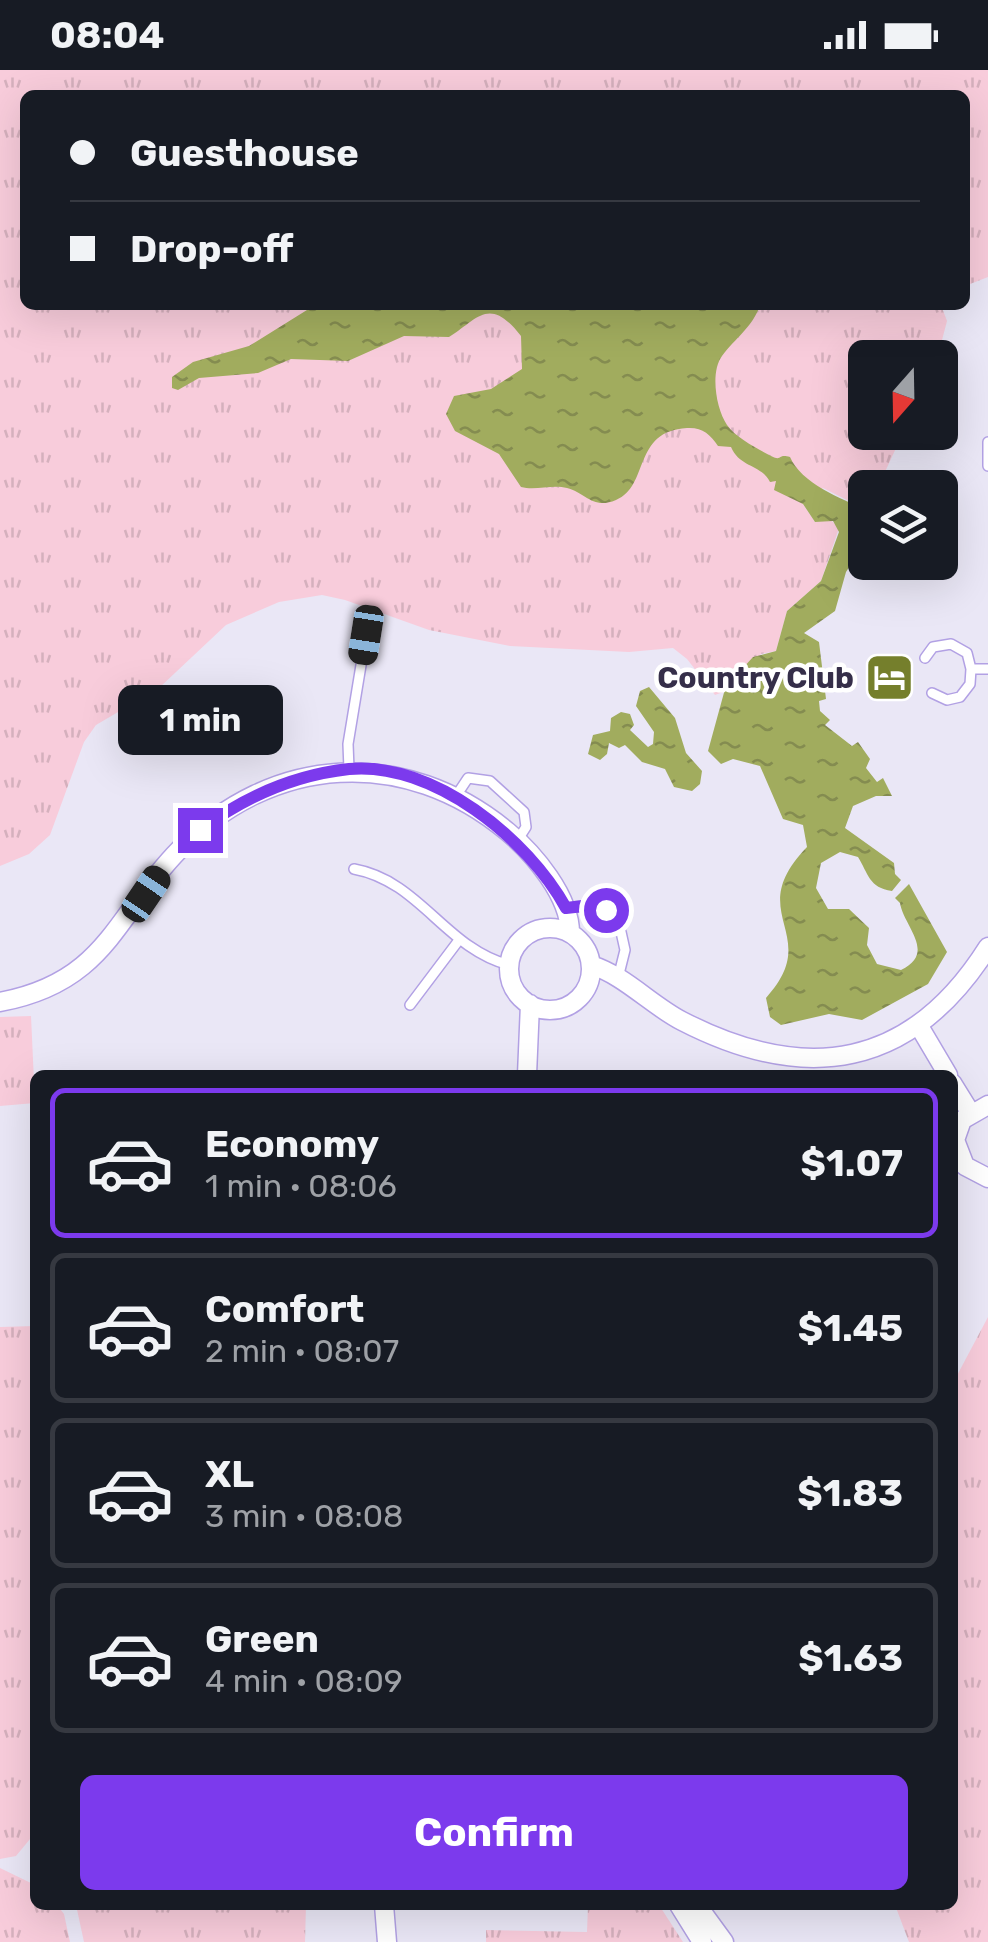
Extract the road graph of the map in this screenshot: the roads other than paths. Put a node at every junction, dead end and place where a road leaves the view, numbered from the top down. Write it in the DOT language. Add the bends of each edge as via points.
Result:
graph roads {
  1 [pos="988,442"];
  2 [pos="988,466"];
  3 [pos="366,635"];
  4 [pos="925,658"];
  5 [pos="972,668"];
  6 [pos="988,668"];
  7 [pos="932,693"];
  8 [pos="349,769"];
  9 [pos="454,799"];
  10 [pos="518,841"];
  11 [pos="354,869"];
  12 [pos="566,908"];
  13 [pos="606,910"];
  14 [pos="622,932"];
  15 [pos="570,933"];
  16 [pos="459,940"];
  17 [pos="988,948"];
  18 [pos="510,965"];
  19 [pos="591,965"];
  20 [pos="618,978"];
  21 [pos="0,1002"];
  22 [pos="530,1004"];
  23 [pos="410,1005"];
  24 [pos="919,1026"];
  25 [pos="527,1070"];
  26 [pos="945,1070"];
  27 [pos="958,1089"];
  28 [pos="979,1108"];
  29 [pos="958,1131"];
  30 [pos="958,1167"];
  31 [pos="988,1178"];
  32 [pos="384,1910"];
  33 [pos="682,1910"];
  34 [pos="701,1910"];
  35 [pos="387,1942"];
  36 [pos="702,1942"];
  37 [pos="724,1942"];
  1 -- 2 [label="lane"];
  3 -- 8 [label="lane"];
  4 -- 5 [label="lane" via="932,647 951,644 967,653"];
  5 -- 6 [label="lane"];
  5 -- 7 [label="lane" via="960,697"];
  8 -- 9 [label="street" via="398,776"];
  8 -- 21 [label="street" via="281,785 219,816 163,868 101,950 37,992"];
  9 -- 10 [label="street"];
  9 -- 10 [label="lane" via="468,778 490,782 524,812"];
  10 -- 12 [label="street"];
  11 -- 16 [label="lane" via="396,882"];
  12 -- 13 [label="lane"];
  12 -- 15 [label="street"];
  14 -- 20 [label="lane" via="626,945"];
  15 -- 18 [label="street" via="534,931 516,946"];
  15 -- 19 [label="street"];
  16 -- 18 [label="lane"];
  16 -- 23 [label="lane"];
  17 -- 24 [label="street" via="956,992"];
  18 -- 22 [label="street" via="514,989"];
  19 -- 20 [label="street"];
  19 -- 22 [label="street" via="585,989 567,1006"];
  20 -- 24 [label="street" via="680,1020 777,1056 849,1056"];
  22 -- 25 [label="street"];
  24 -- 26 [label="street"];
  27 -- 28 [label="street"];
  28 -- 29 [label="street"];
  30 -- 31 [label="street"];
  32 -- 35 [label="street"];
  33 -- 36 [label="street"];
  34 -- 37 [label="street"];
}
